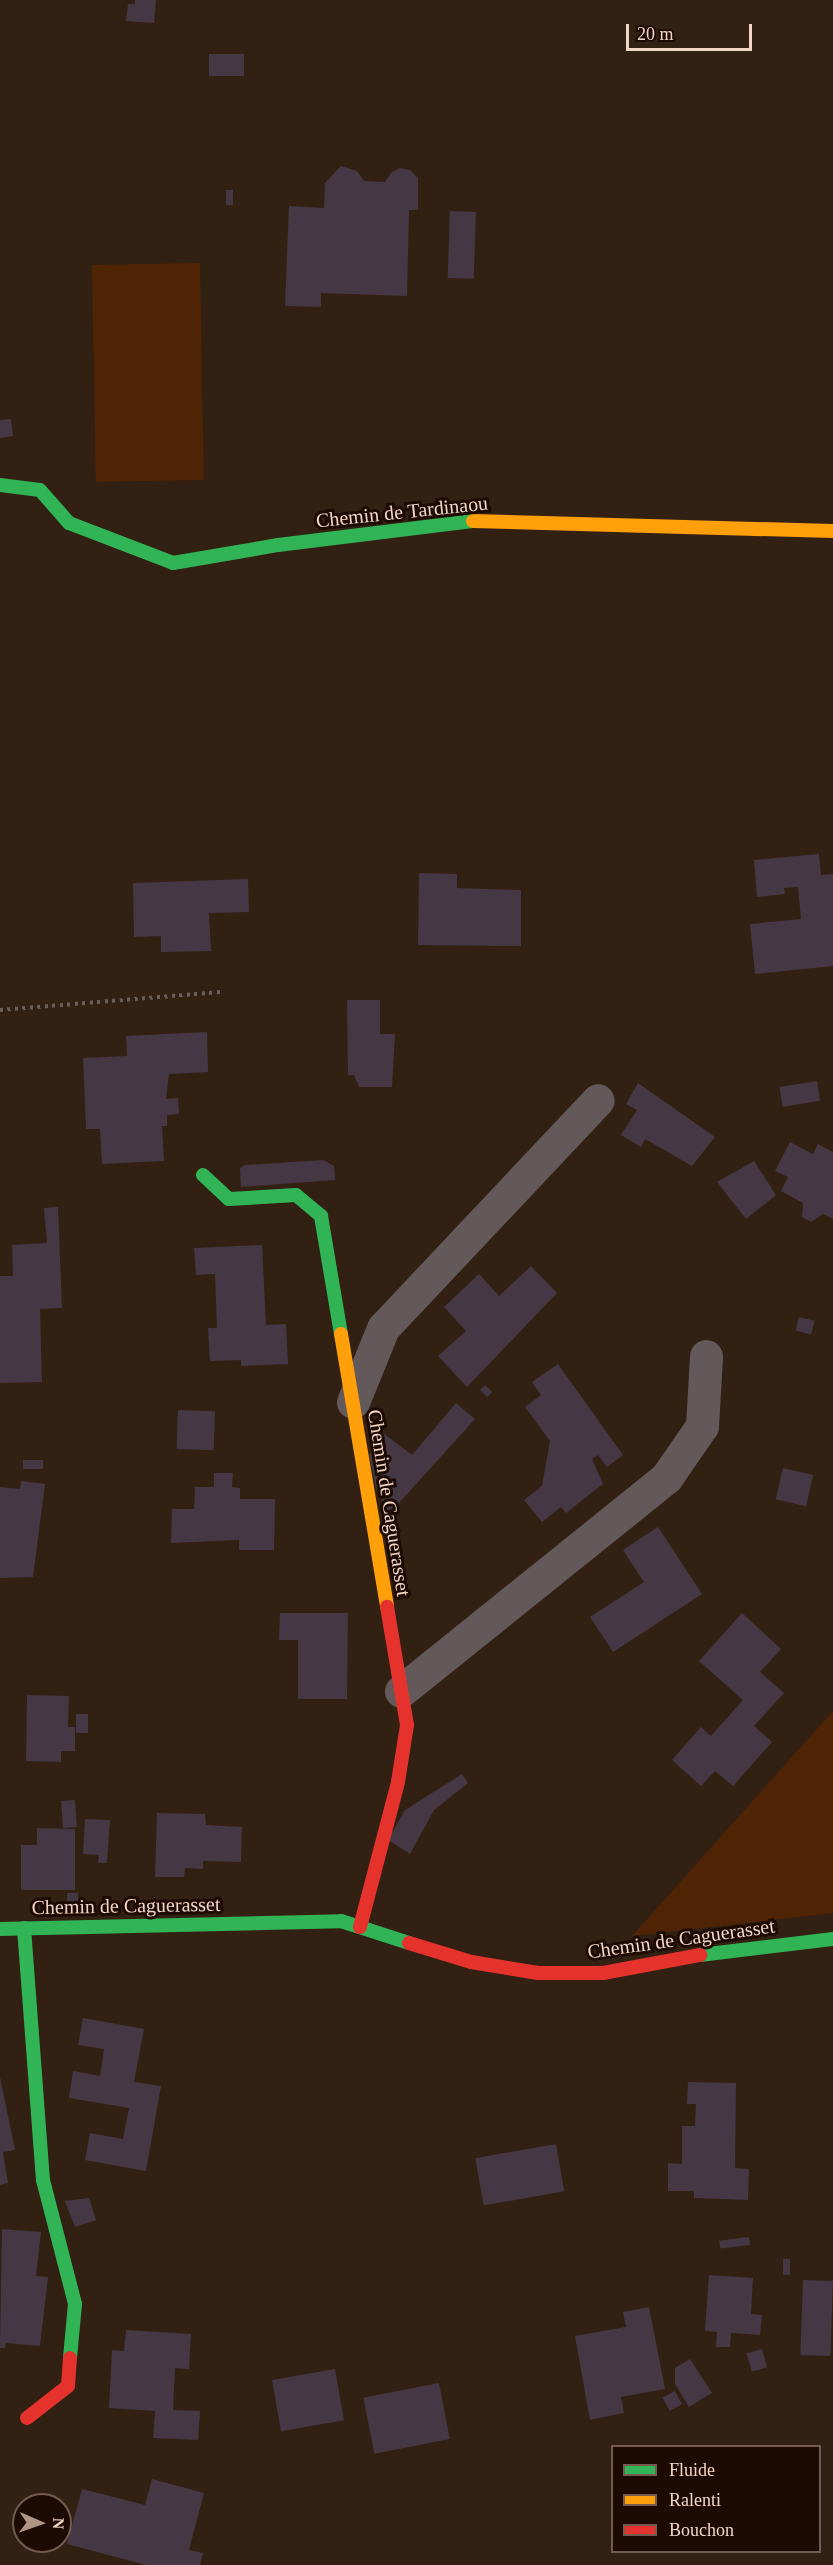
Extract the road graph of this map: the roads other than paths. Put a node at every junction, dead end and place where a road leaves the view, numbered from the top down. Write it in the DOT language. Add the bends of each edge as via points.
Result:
graph roads {
  1 [pos="0,485"];
  2 [pos="833,531"];
  3 [pos="598,1100"];
  4 [pos="203,1175"];
  5 [pos="706,1356"];
  6 [pos="353,1402"];
  7 [pos="401,1690"];
  8 [pos="360,1927"];
  9 [pos="24,1928"];
  10 [pos="0,1929"];
  11 [pos="833,1939"];
  12 [pos="27,2418"];
  1 -- 2 [label="street, Chemin de Tardinaou" via="40,490 69,523 173,563 278,545 468,521"];
  3 -- 6 [label="street" via="383,1328"];
  4 -- 6 [label="street, Chemin de Caguerasset" via="229,1199 296,1195 321,1216"];
  5 -- 7 [label="street" via="702,1426 666,1478"];
  6 -- 7 [label="street, Chemin de Caguerasset"];
  7 -- 8 [label="street, Chemin de Caguerasset" via="406,1725 398,1782"];
  8 -- 9 [label="street, Chemin de Caguerasset" via="341,1921"];
  8 -- 11 [label="street, Chemin de Caguerasset" via="471,1962 538,1973 603,1973 666,1959"];
  9 -- 10 [label="street, Chemin de Caguerasset"];
  9 -- 12 [label="street" via="43,2180 75,2304 68,2386"];
}
